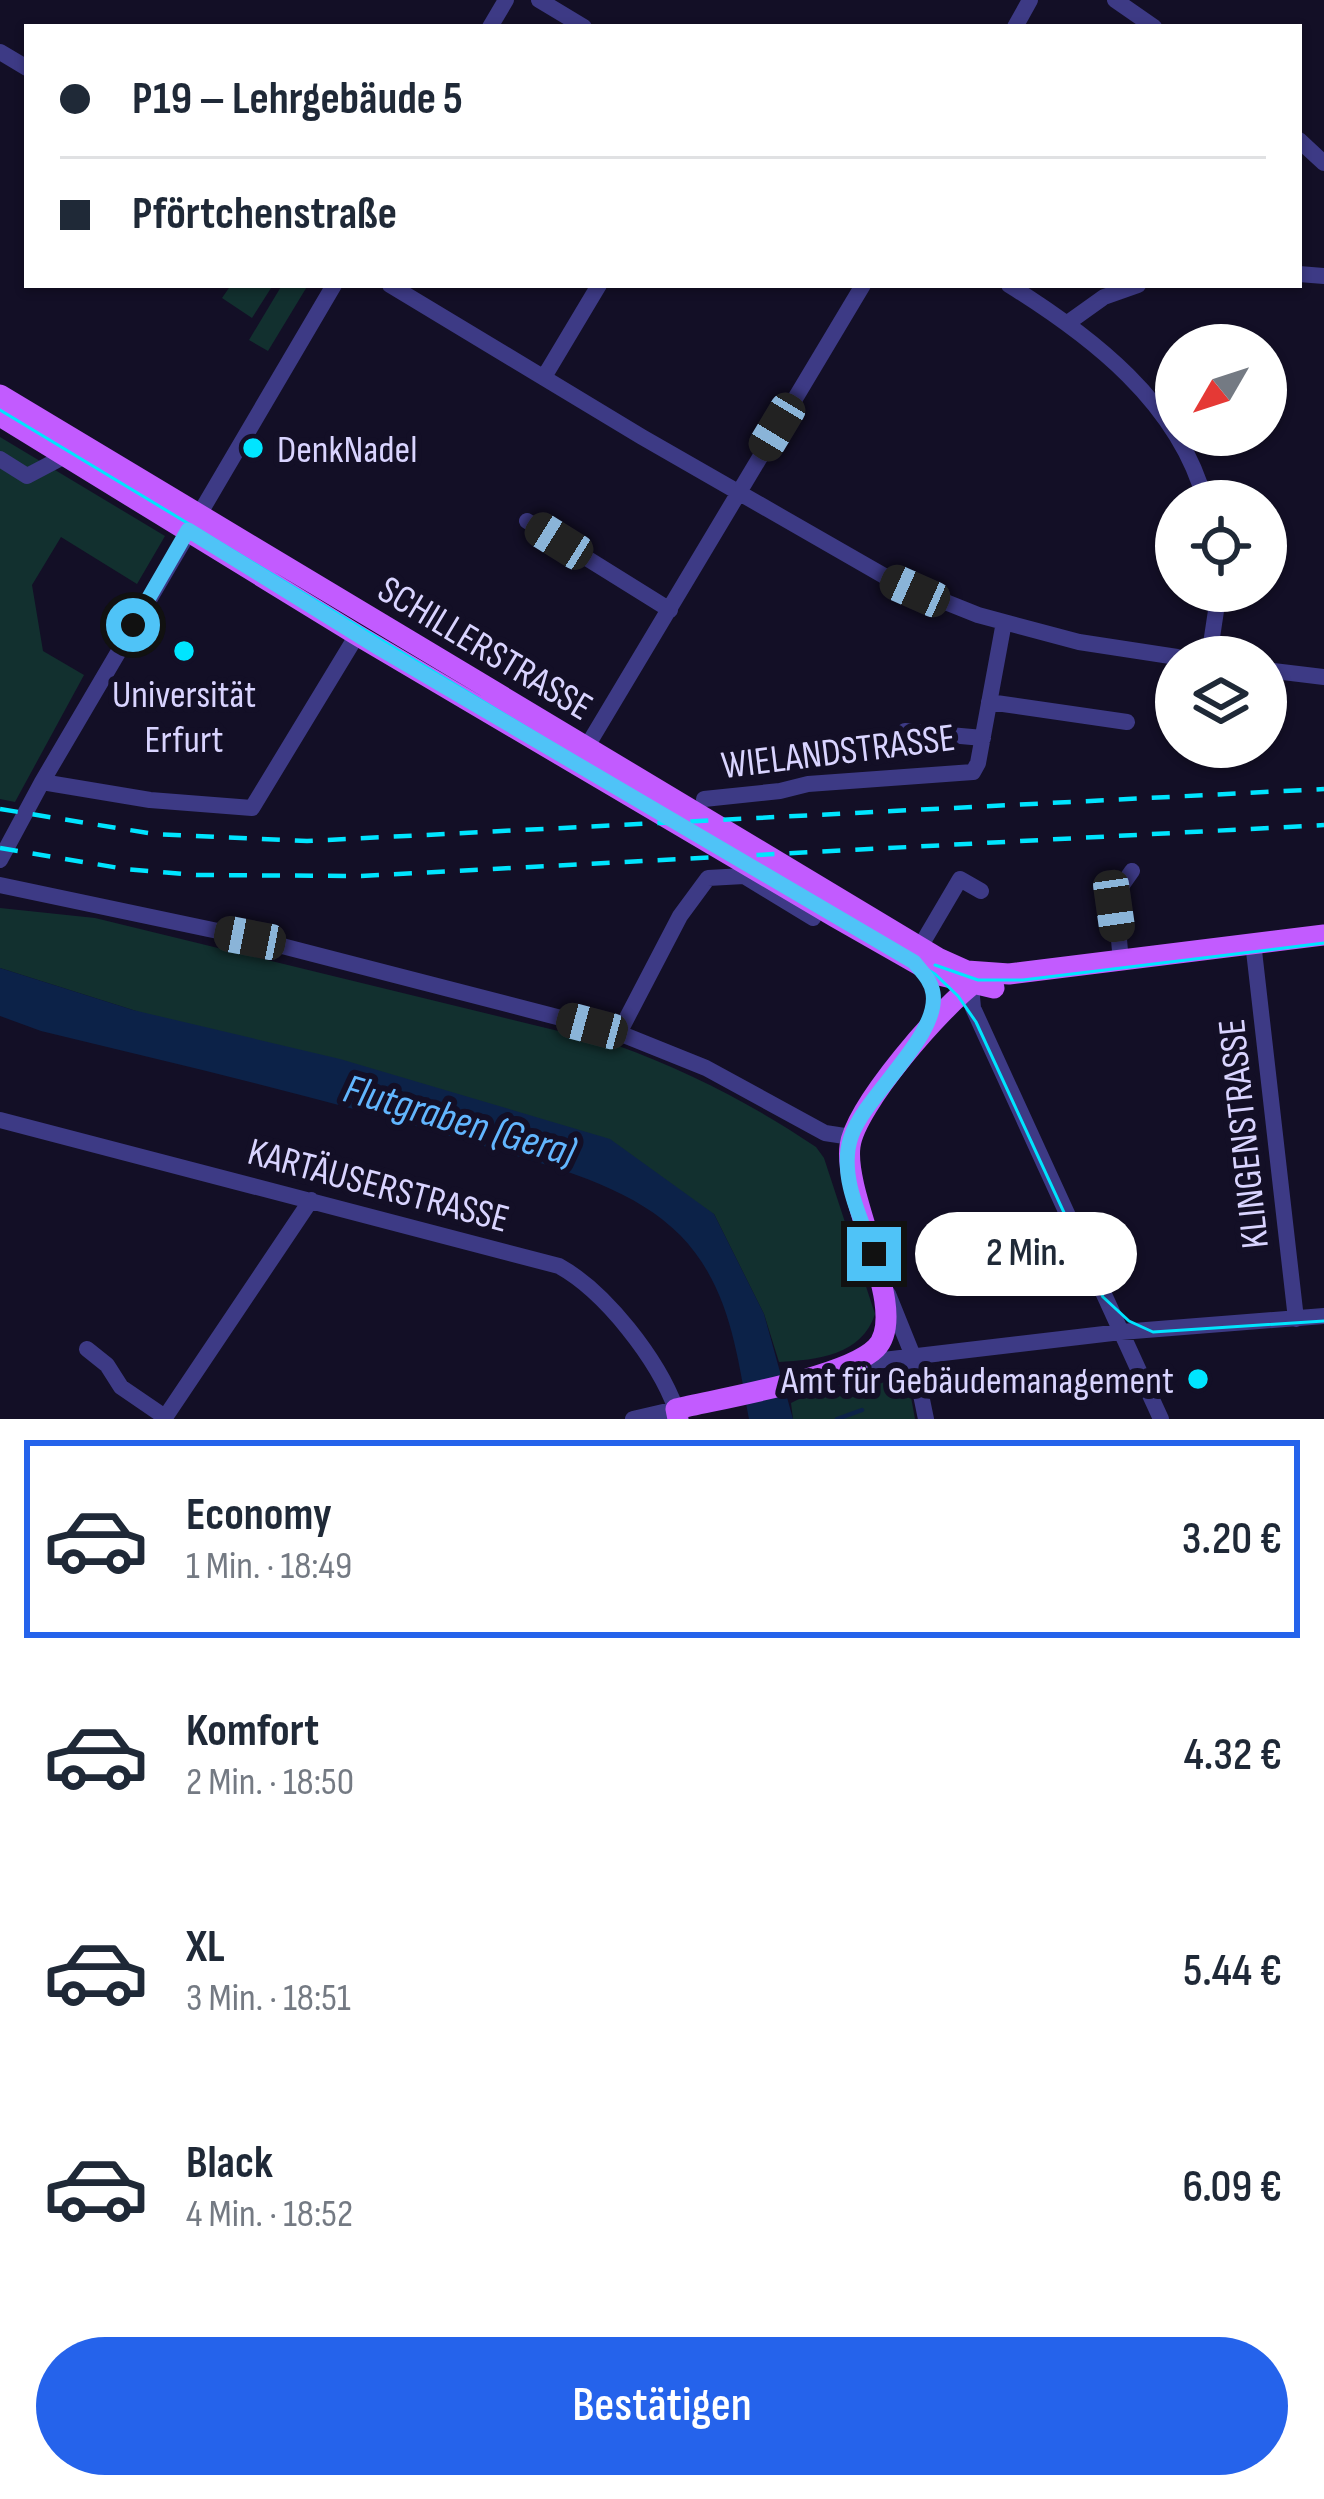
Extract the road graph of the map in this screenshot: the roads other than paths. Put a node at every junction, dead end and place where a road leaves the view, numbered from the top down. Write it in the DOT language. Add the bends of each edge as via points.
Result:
graph roads {
  1 [pos="539,0"];
  2 [pos="1115,0"];
  3 [pos="579,24"];
  4 [pos="1150,24"];
  5 [pos="332,288"];
  6 [pos="395,288"];
  7 [pos="597,288"];
  8 [pos="861,288"];
  9 [pos="1014,288"];
  10 [pos="1130,288"];
  11 [pos="1069,322"];
  12 [pos="544,377"];
  13 [pos="0,395"];
  14 [pos="0,416"];
  15 [pos="65,456"];
  16 [pos="0,459"];
  17 [pos="1196,480"];
  18 [pos="738,493"];
  19 [pos="527,521"];
  20 [pos="193,522"];
  21 [pos="670,610"];
  22 [pos="1004,622"];
  23 [pos="356,634"];
  24 [pos="1155,654"];
  25 [pos="1287,673"];
  26 [pos="1324,677"];
  27 [pos="989,702"];
  28 [pos="1127,722"];
  29 [pos="905,731"];
  30 [pos="982,738"];
  31 [pos="581,756"];
  32 [pos="42,782"];
  33 [pos="704,799"];
  34 [pos="0,860"];
  35 [pos="1132,871"];
  36 [pos="0,885"];
  37 [pos="981,891"];
  38 [pos="819,908"];
  39 [pos="1324,934"];
  40 [pos="1254,949"];
  41 [pos="924,956"];
  42 [pos="1121,962"];
  43 [pos="994,982"];
  44 [pos="971,986"];
  45 [pos="925,1028"];
  46 [pos="619,1033"];
  47 [pos="0,1120"];
  48 [pos="851,1137"];
  49 [pos="311,1200"];
  50 [pos="875,1259"];
  51 [pos="1324,1316"];
  52 [pos="1296,1318"];
  53 [pos="1121,1332"];
  54 [pos="87,1349"];
  55 [pos="913,1355"];
  56 [pos="857,1364"];
  57 [pos="677,1414"];
  58 [pos="164,1418"];
  59 [pos="633,1419"];
  60 [pos="926,1419"];
  61 [pos="1161,1419"];
  1 -- 3 [label="street"];
  2 -- 4 [label="street"];
  5 -- 20 [label="street"];
  6 -- 12 [label="street"];
  7 -- 12 [label="street"];
  8 -- 18 [label="street"];
  9 -- 11 [label="street"];
  10 -- 11 [label="street"];
  11 -- 17 [label="street" via="1152,402"];
  12 -- 18 [label="street"];
  13 -- 20 [label="main road, SCHILLERSTRASSE"];
  14 -- 15 [label="main road, SCHILLERSTRASSE"];
  15 -- 16 [label="street" via="27,476"];
  15 -- 20 [label="main road, SCHILLERSTRASSE"];
  18 -- 21 [label="street"];
  18 -- 22 [label="street" via="892,581"];
  19 -- 21 [label="street"];
  20 -- 23 [label="main road, SCHILLERSTRASSE"];
  20 -- 31 [label="main road, SCHILLERSTRASSE"];
  20 -- 32 [label="street"];
  21 -- 31 [label="street"];
  22 -- 24 [label="street"];
  22 -- 27 [label="street, WIELANDSTRASSE"];
  23 -- 31 [label="main road, SCHILLERSTRASSE"];
  23 -- 32 [label="street" via="252,808"];
  25 -- 26 [label="street"];
  27 -- 28 [label="street"];
  27 -- 30 [label="street, WIELANDSTRASSE"];
  29 -- 30 [label="street"];
  30 -- 33 [label="street, WIELANDSTRASSE" via="978,763 965,775"];
  31 -- 38 [label="main road, SCHILLERSTRASSE"];
  31 -- 41 [label="main road, SCHILLERSTRASSE"];
  32 -- 34 [label="street"];
  35 -- 42 [label="street" via="1115,895"];
  36 -- 46 [label="street" via="250,938"];
  37 -- 41 [label="street" via="960,879"];
  38 -- 41 [label="main road, SCHILLERSTRASSE"];
  38 -- 46 [label="street, SCHILLERSTRASSE" via="813,918 743,876 708,878"];
  39 -- 40 [label="main road"];
  40 -- 42 [label="main road"];
  40 -- 52 [label="street, KLINGENSTRASSE"];
  41 -- 43 [label="main road"];
  41 -- 44 [label="main road" via="935,974"];
  41 -- 45 [label="main road" via="934,997"];
  42 -- 43 [label="main road"];
  43 -- 44 [label="main road"];
  44 -- 45 [label="main road"];
  44 -- 53 [label="street" via="973,1008"];
  45 -- 48 [label="main road"];
  46 -- 48 [label="street" via="706,1068 825,1133"];
  47 -- 49 [label="street, KARTÄUSERSTRASSE"];
  48 -- 50 [label="main road" via="851,1185"];
  49 -- 57 [label="street, KARTÄUSERSTRASSE" via="574,1274 665,1379"];
  49 -- 58 [label="street"];
  50 -- 55 [label="street"];
  50 -- 56 [label="main road" via="888,1316 883,1340"];
  51 -- 52 [label="street"];
  52 -- 53 [label="street"];
  53 -- 55 [label="street"];
  53 -- 61 [label="street"];
  54 -- 58 [label="street"];
  55 -- 56 [label="street"];
  55 -- 60 [label="street"];
  56 -- 57 [label="main road"];
  57 -- 59 [label="street"];
}
